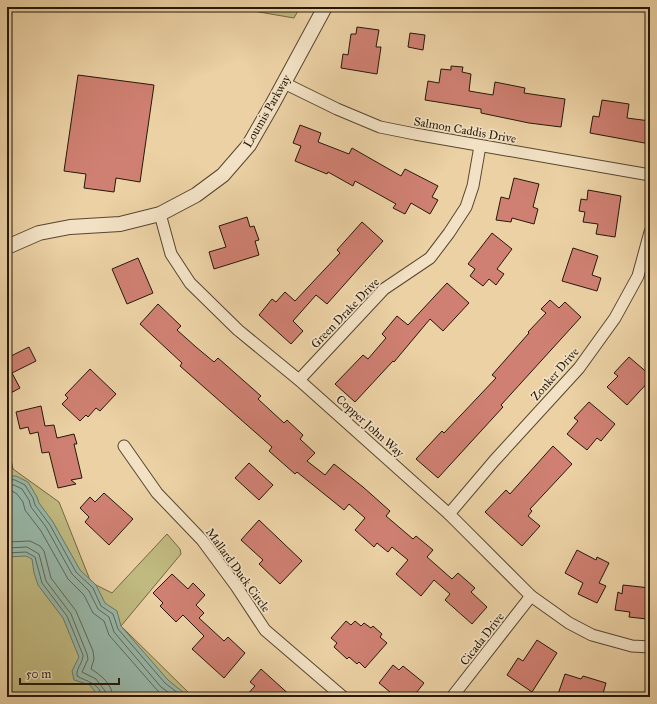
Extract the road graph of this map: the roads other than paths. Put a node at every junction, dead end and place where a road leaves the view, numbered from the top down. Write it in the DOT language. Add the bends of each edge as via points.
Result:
graph roads {
  1 [pos="325,7"];
  2 [pos="284,83"];
  3 [pos="480,146"];
  4 [pos="650,176"];
  5 [pos="160,214"];
  6 [pos="650,232"];
  7 [pos="7,247"];
  8 [pos="299,380"];
  9 [pos="124,446"];
  10 [pos="449,514"];
  11 [pos="532,596"];
  12 [pos="650,646"];
  13 [pos="343,697"];
  14 [pos="452,697"];
  1 -- 2 [label="street, Loumis Parkway"];
  2 -- 3 [label="street, Salmon Caddis Drive" via="380,127"];
  2 -- 5 [label="street, Loumis Parkway" via="250,145 223,175 196,195"];
  3 -- 4 [label="street, Salmon Caddis Drive"];
  3 -- 8 [label="street, Green Drake Drive" via="473,186 466,207 445,240 430,258 384,289"];
  5 -- 7 [label="street, Loumis Parkway" via="120,224 70,227 39,233"];
  5 -- 8 [label="street, Copper John Way" via="171,254 190,283 238,330"];
  6 -- 10 [label="street, Zonker Drive" via="638,276 616,318 579,368"];
  8 -- 10 [label="street, Copper John Way"];
  9 -- 13 [label="street, Mallard Duck Circle" via="157,493 202,540 265,630"];
  10 -- 11 [label="street, Copper John Way"];
  11 -- 12 [label="street, Copper John Way" via="569,623 592,635 632,646"];
  11 -- 14 [label="street, Cicada Drive"];
}
